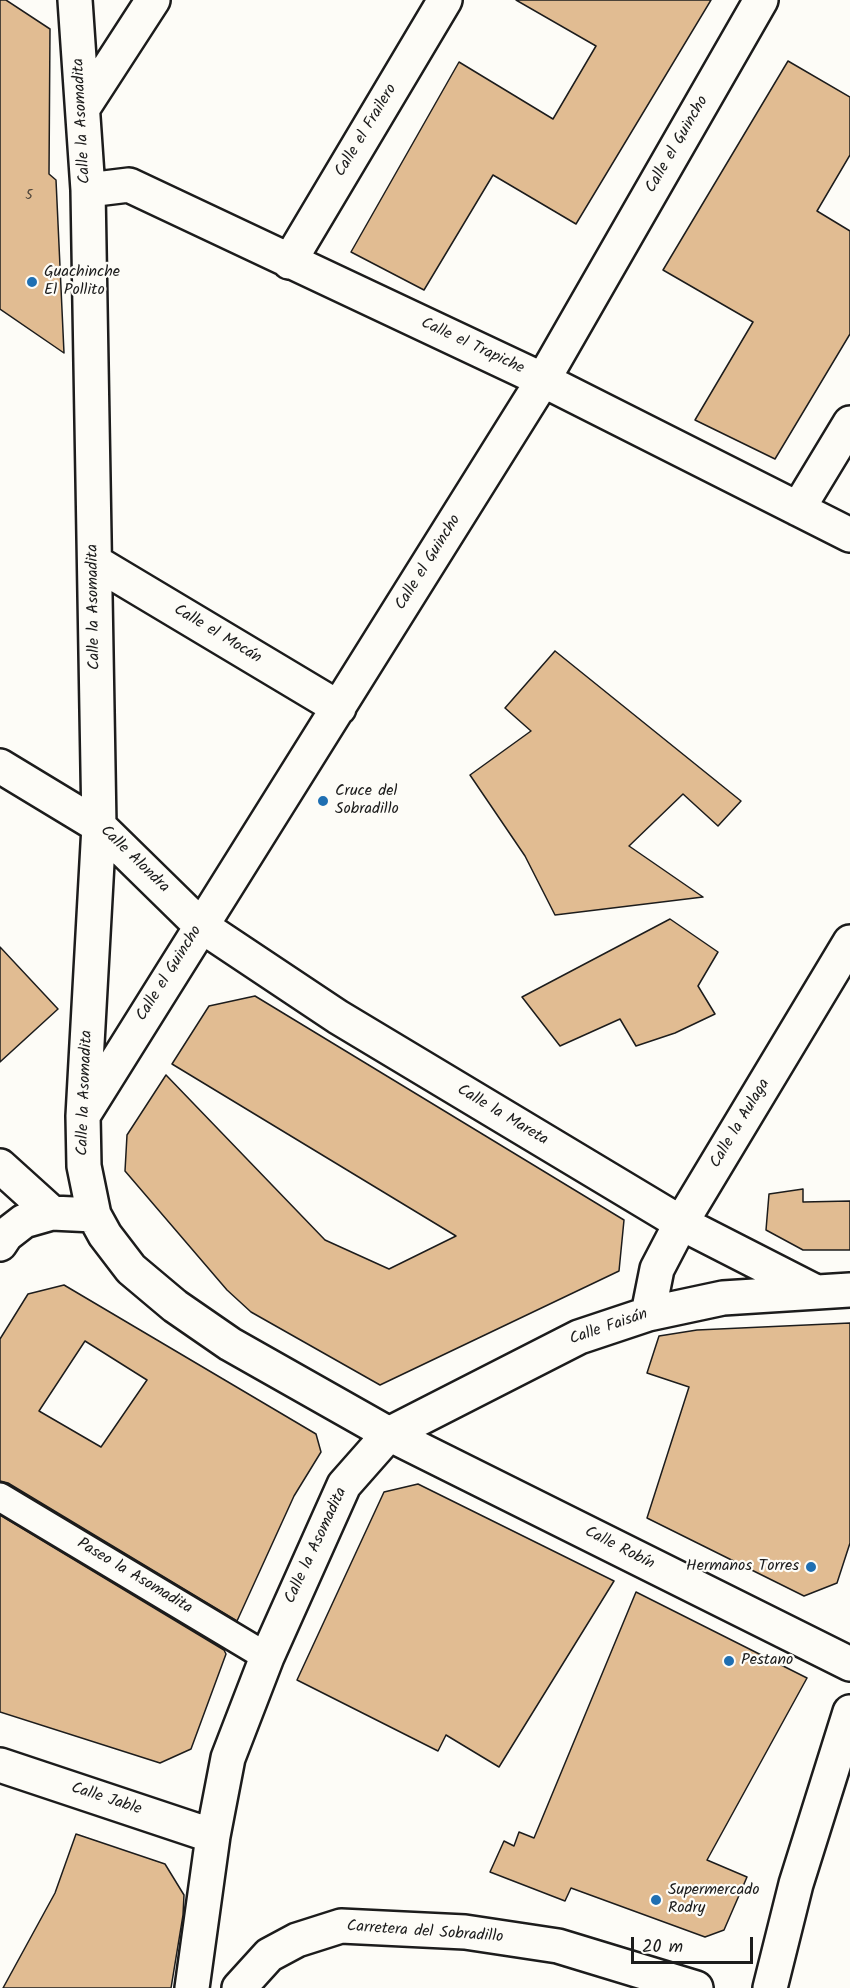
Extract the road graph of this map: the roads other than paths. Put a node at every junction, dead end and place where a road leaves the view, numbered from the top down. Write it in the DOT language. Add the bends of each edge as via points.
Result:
graph roads {
  1 [pos="75,0"];
  2 [pos="153,0"];
  3 [pos="445,0"];
  4 [pos="761,0"];
  5 [pos="83,108"];
  6 [pos="87,190"];
  7 [pos="290,262"];
  8 [pos="543,380"];
  9 [pos="850,423"];
  10 [pos="798,510"];
  11 [pos="850,535"];
  12 [pos="95,562"];
  13 [pos="339,708"];
  14 [pos="0,766"];
  15 [pos="99,826"];
  16 [pos="200,925"];
  17 [pos="850,942"];
  18 [pos="83,1116"];
  19 [pos="0,1166"];
  20 [pos="52,1213"];
  21 [pos="94,1215"];
  22 [pos="681,1223"];
  23 [pos="0,1244"];
  24 [pos="850,1290"];
  25 [pos="814,1291"];
  26 [pos="648,1314"];
  27 [pos="389,1434"];
  28 [pos="0,1497"];
  29 [pos="267,1657"];
  30 [pos="850,1664"];
  31 [pos="850,1712"];
  32 [pos="0,1765"];
  33 [pos="213,1836"];
  34 [pos="192,1988"];
  35 [pos="239,1988"];
  36 [pos="696,1988"];
  37 [pos="770,1988"];
  1 -- 5 [label="street, Calle la Asomadita"];
  2 -- 5 [label="street"];
  3 -- 7 [label="street, Calle el Frailero"];
  4 -- 8 [label="street, Calle el Guincho"];
  5 -- 6 [label="street, Calle la Asomadita"];
  6 -- 7 [label="street, Calle el Trapiche" via="129,185"];
  6 -- 12 [label="street, Calle la Asomadita"];
  7 -- 8 [label="street, Calle el Trapiche"];
  8 -- 10 [label="street, Calle el Trapiche"];
  8 -- 13 [label="street, Calle el Guincho"];
  9 -- 10 [label="street"];
  10 -- 11 [label="street, Calle el Trapiche"];
  12 -- 13 [label="street, Calle el Mocán"];
  12 -- 15 [label="street, Calle la Asomadita"];
  13 -- 16 [label="street, Calle el Guincho"];
  14 -- 15 [label="street, Calle Alondra"];
  15 -- 16 [label="street, Calle Alondra"];
  15 -- 18 [label="street, Calle la Asomadita"];
  16 -- 18 [label="street, Calle el Guincho"];
  16 -- 22 [label="street, Calle la Mareta" via="338,1017"];
  17 -- 22 [label="street, Calle la Aulaga"];
  18 -- 21 [label="street, Calle la Asomadita" via="84,1166"];
  19 -- 20 [label="street"];
  20 -- 21 [label="street"];
  20 -- 23 [label="street" via="24,1221"];
  21 -- 27 [label="street, Calle la Asomadita" via="130,1269 175,1306 230,1344"];
  22 -- 25 [label="street, Calle la Mareta"];
  22 -- 26 [label="street, Calle la Aulaga" via="657,1269"];
  24 -- 25 [label="street, Calle Faisán"];
  25 -- 26 [label="street, Calle Faisán" via="723,1298"];
  26 -- 27 [label="street, Calle Faisán" via="579,1337"];
  27 -- 29 [label="street, Calle la Asomadita" via="344,1485"];
  27 -- 30 [label="street, Calle Robín"];
  28 -- 29 [label="street, Paseo la Asomadita"];
  29 -- 33 [label="street, Calle la Asomadita" via="228,1758"];
  31 -- 37 [label="street" via="796,1884"];
  32 -- 33 [label="street, Calle Jable"];
  33 -- 34 [label="street, Calle la Asomadita"];
  35 -- 36 [label="street, Carretera del Sobradillo" via="268,1955 297,1940 341,1926 465,1932 558,1946"];
}
